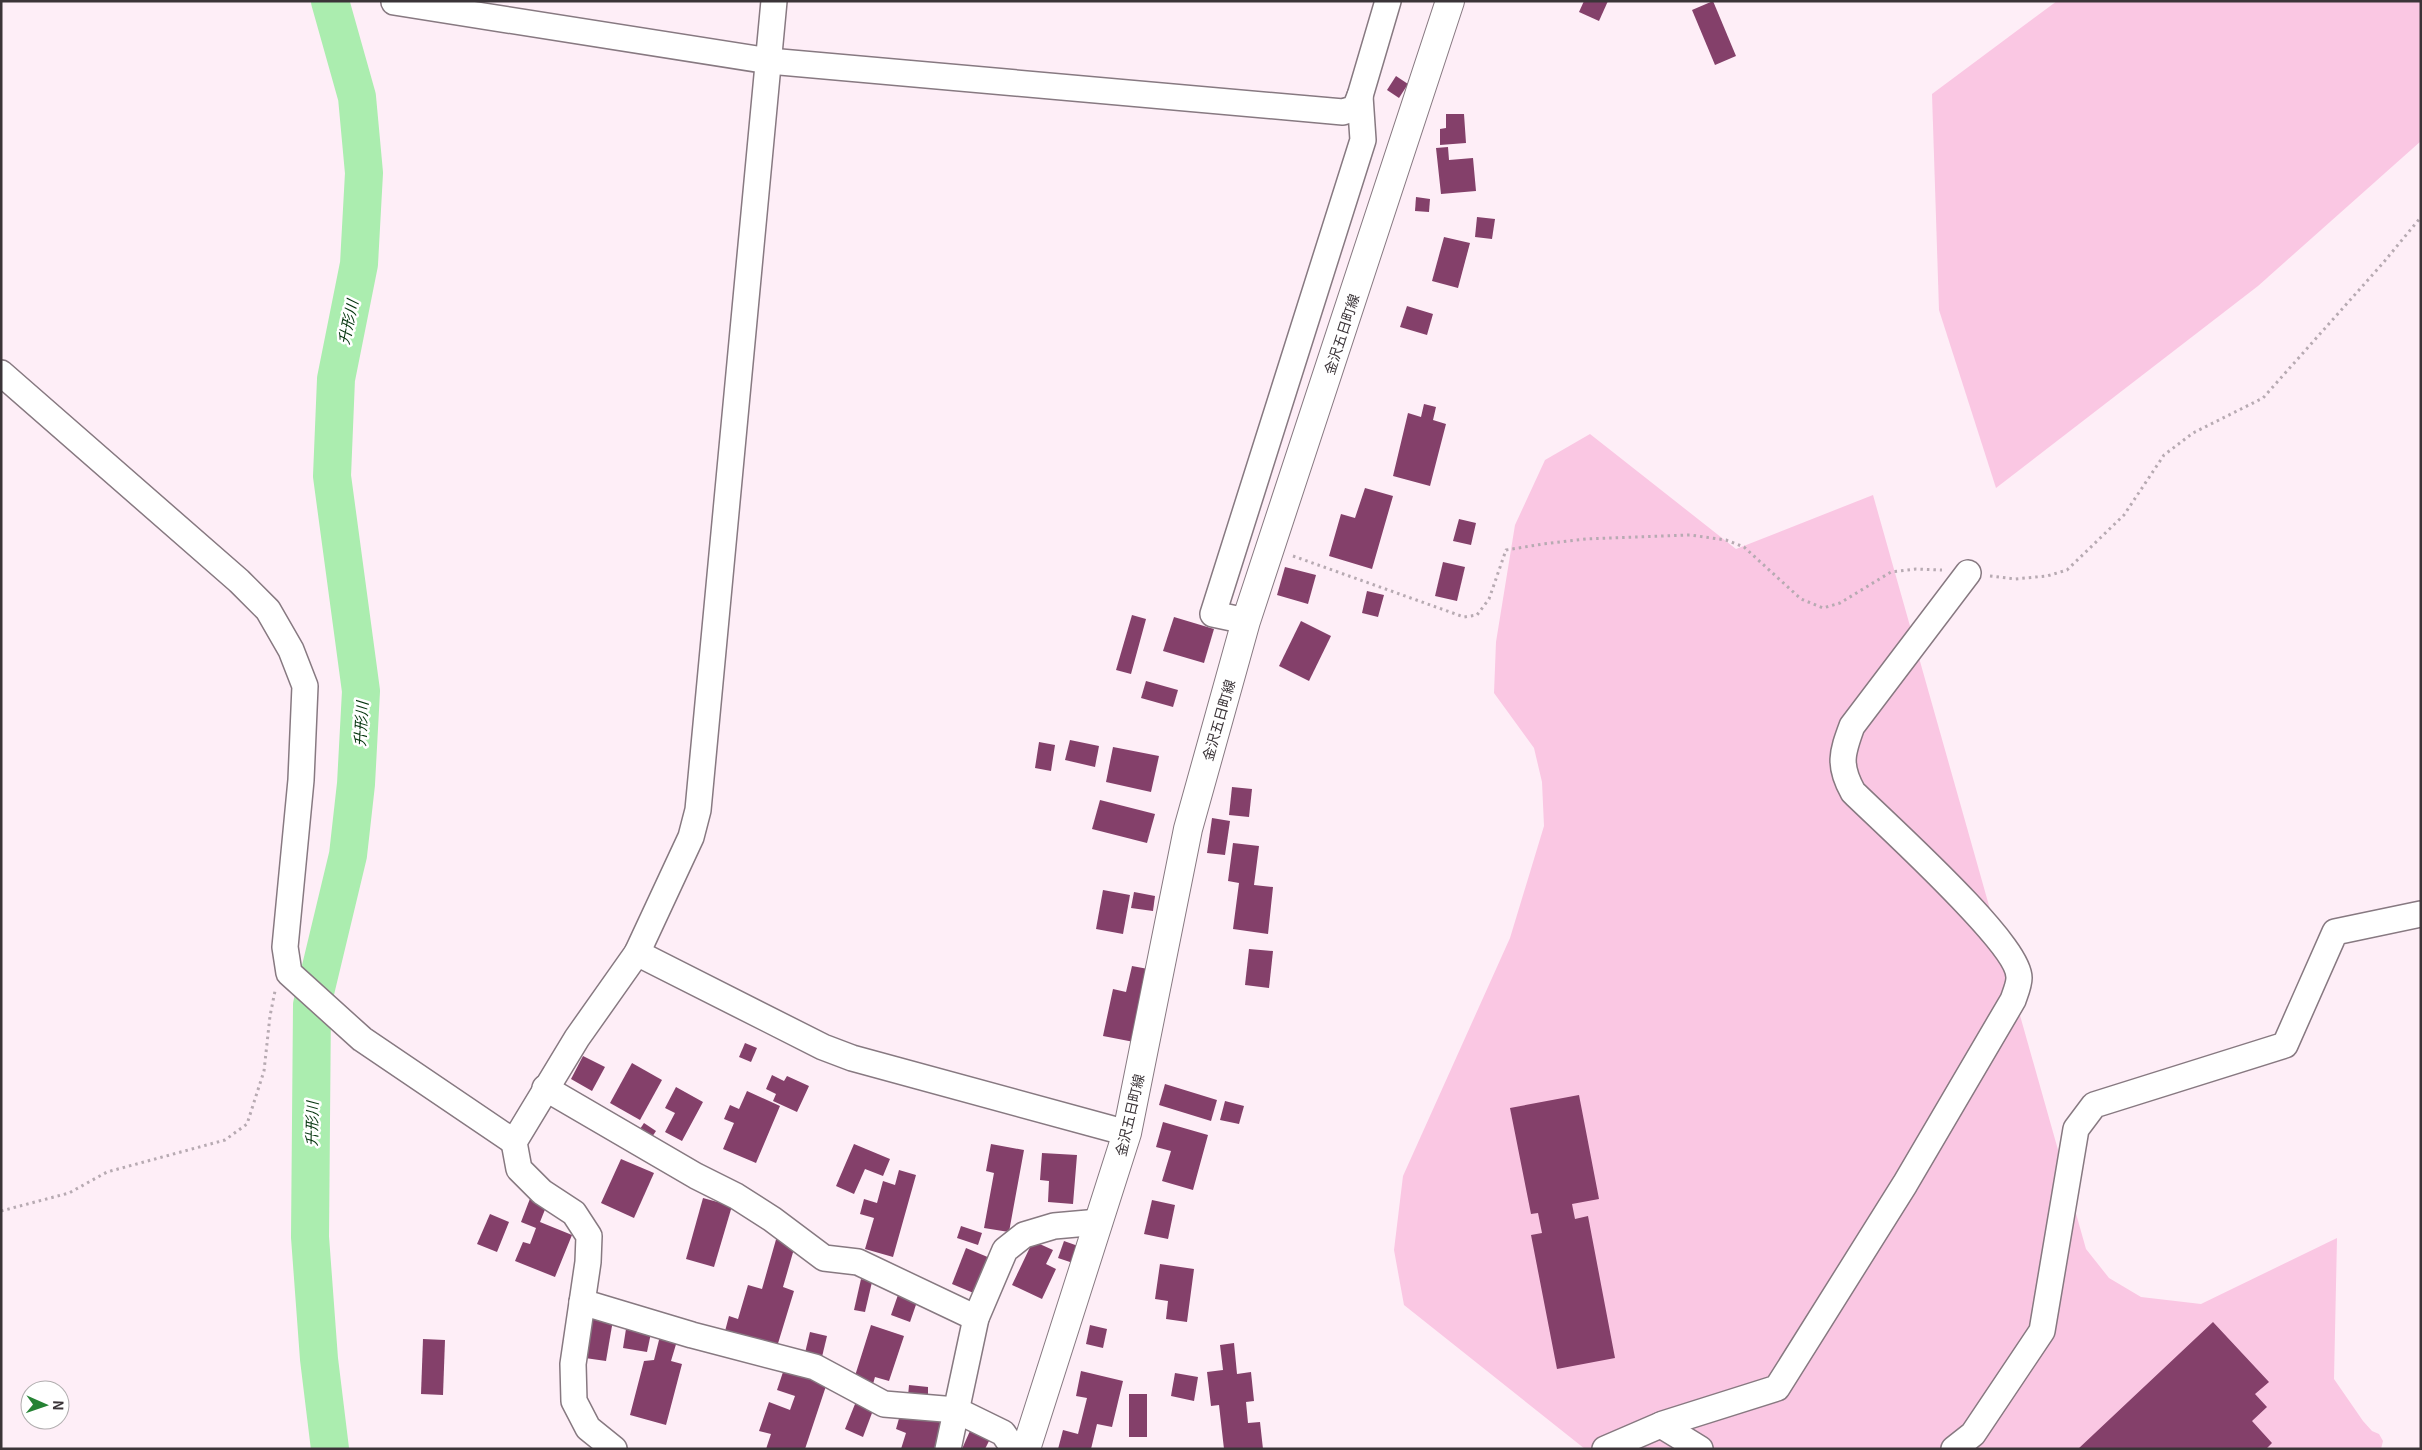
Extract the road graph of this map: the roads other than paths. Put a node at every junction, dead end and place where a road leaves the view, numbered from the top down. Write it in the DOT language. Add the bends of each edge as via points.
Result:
graph roads {
  1 [pos="774,1"];
  2 [pos="1388,1"];
  3 [pos="1450,1"];
  4 [pos="394,2"];
  5 [pos="769,61"];
  6 [pos="1360,96"];
  7 [pos="1,373"];
  8 [pos="1968,573"];
  9 [pos="1246,621"];
  10 [pos="2421,914"];
  11 [pos="637,953"];
  12 [pos="545,1088"];
  13 [pos="1127,1133"];
  14 [pos="514,1142"];
  15 [pos="1099,1222"];
  16 [pos="582,1302"];
  17 [pos="976,1318"];
  18 [pos="956,1410"];
  19 [pos="1661,1425"];
  20 [pos="614,1449"];
  21 [pos="948,1449"];
  22 [pos="1014,1449"];
  23 [pos="1026,1449"];
  24 [pos="1605,1449"];
  25 [pos="1700,1449"];
  26 [pos="1954,1449"];
  1 -- 5 [label="street"];
  2 -- 6 [label="street"];
  3 -- 9 [label="main road, 金沢五日町線"];
  4 -- 5 [label="street"];
  5 -- 6 [label="street" via="1343,112 1355,108"];
  5 -- 11 [label="street" via="698,810 690,837"];
  6 -- 9 [label="street" via="1363,140 1213,614"];
  7 -- 14 [label="street" via="238,581 268,610 291,650 304,686 301,780 283,978 362,1039"];
  8 -- 19 [label="street" via="1852,726 1842,753 1843,775 1853,792 1946,882 2001,942 2019,978 2013,1000 1905,1184 1777,1388"];
  9 -- 13 [label="main road, 金沢五日町線" via="1188,829"];
  10 -- 26 [label="street" via="2335,932 2285,1045 2094,1106 2076,1129 2042,1332 1972,1434"];
  11 -- 12 [label="street"];
  11 -- 13 [label="street" via="823,1047 852,1058"];
  12 -- 14 [label="street"];
  12 -- 17 [label="street" via="736,1196 772,1218 824,1258 858,1262"];
  13 -- 15 [label="main road, 金沢五日町線"];
  14 -- 16 [label="street" via="519,1169 542,1192 574,1213 589,1236"];
  15 -- 17 [label="street" via="1054,1226 1024,1235 1005,1250"];
  15 -- 23 [label="main road, 金沢五日町線"];
  16 -- 18 [label="street" via="815,1367 884,1404"];
  16 -- 20 [label="street" via="573,1364 574,1402 588,1428"];
  17 -- 18 [label="street"];
  18 -- 21 [label="street"];
  18 -- 22 [label="street" via="1003,1432"];
  19 -- 24 [label="street"];
  19 -- 25 [label="street"];
}
